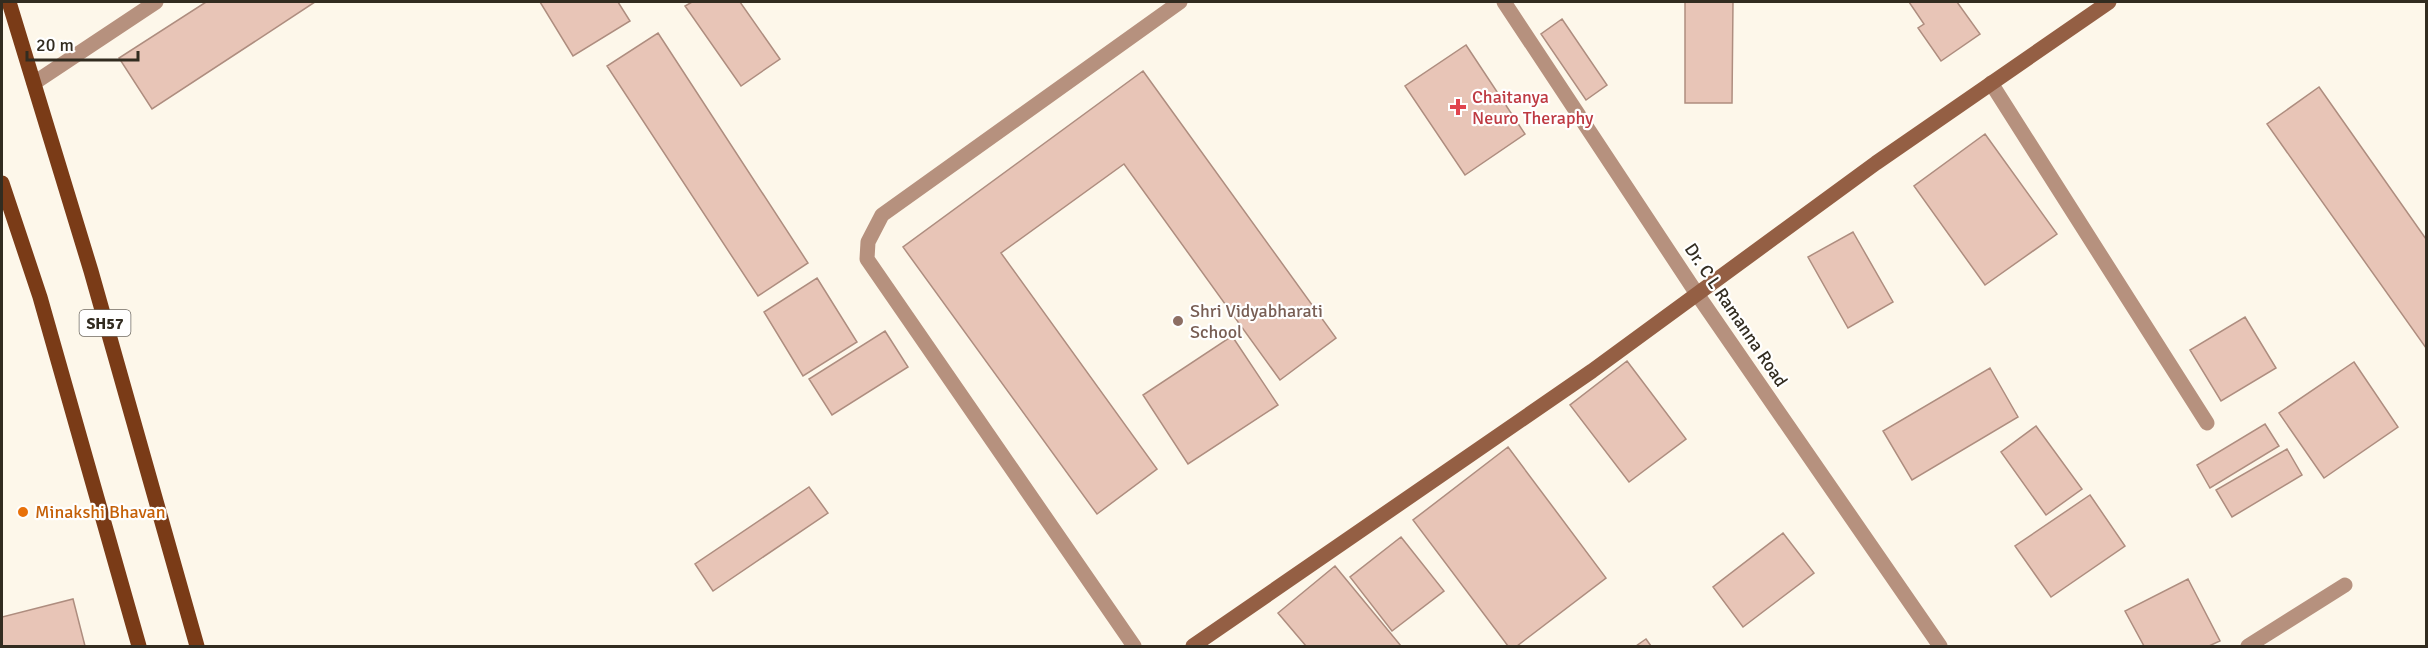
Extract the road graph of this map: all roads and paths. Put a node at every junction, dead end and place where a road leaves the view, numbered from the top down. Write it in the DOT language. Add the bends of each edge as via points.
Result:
graph roads {
  1 [pos="9,2"];
  2 [pos="156,2"];
  3 [pos="1180,2"];
  4 [pos="1504,2"];
  5 [pos="2109,2"];
  6 [pos="1991,82"];
  7 [pos="33,83"];
  8 [pos="2,183"];
  9 [pos="1697,294"];
  10 [pos="2208,423"];
  11 [pos="2345,585"];
  12 [pos="139,646"];
  13 [pos="197,646"];
  14 [pos="1134,646"];
  15 [pos="1193,646"];
  16 [pos="1940,646"];
  17 [pos="2248,646"];
  1 -- 7 [label="main road, SH57"];
  2 -- 7 [label="street"];
  3 -- 14 [label="street" via="882,215 868,242 867,259"];
  4 -- 9 [label="street, Dr. C L Ramanna Road"];
  5 -- 6 [label="street"];
  6 -- 9 [label="street"];
  6 -- 10 [label="street"];
  7 -- 13 [label="main road, SH57" via="91,271"];
  8 -- 12 [label="main road" via="40,297"];
  9 -- 15 [label="street" via="1592,371"];
  9 -- 16 [label="street, Dr. C L Ramanna Road"];
  11 -- 17 [label="street"];
}
